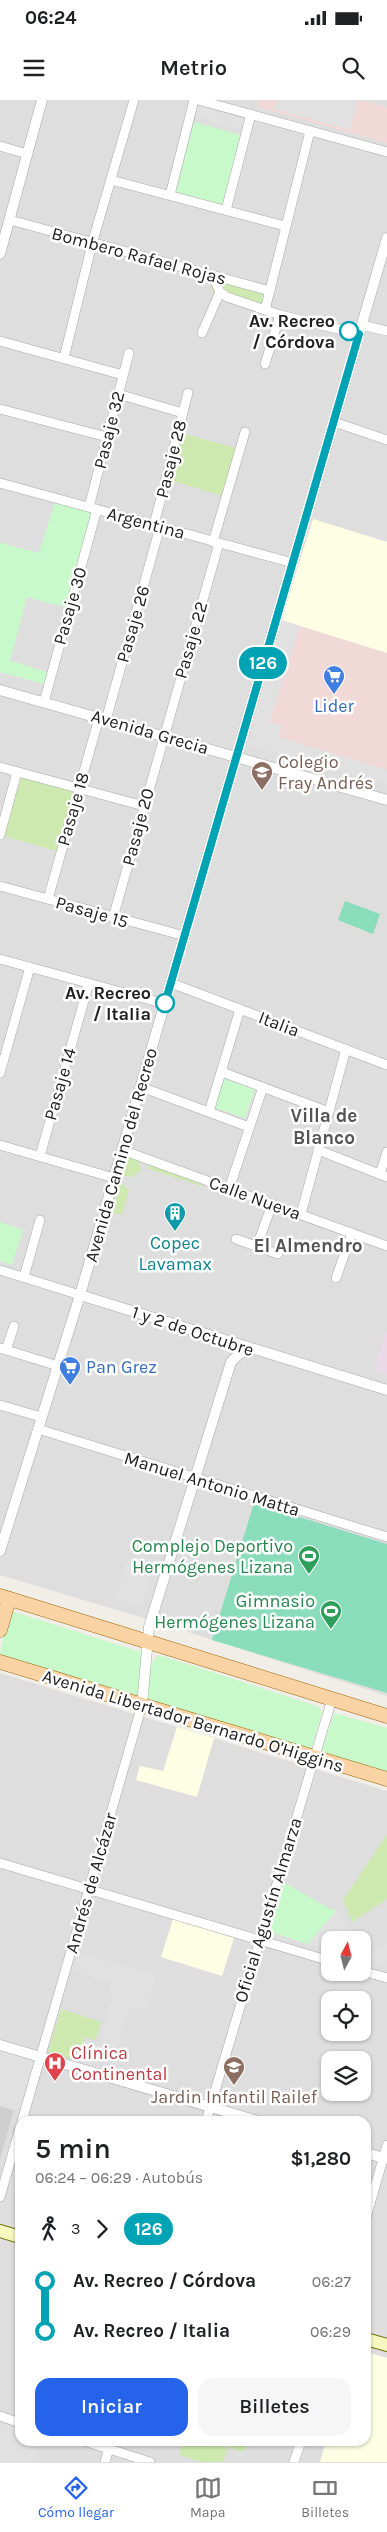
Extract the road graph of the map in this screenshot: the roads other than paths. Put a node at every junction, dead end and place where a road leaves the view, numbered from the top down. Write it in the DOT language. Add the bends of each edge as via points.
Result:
graph roads {
  1 [pos="42,100"];
  2 [pos="134,100"];
  3 [pos="194,100"];
  4 [pos="198,100"];
  5 [pos="216,102"];
  6 [pos="251,114"];
  7 [pos="310,131"];
  8 [pos="0,146"];
  9 [pos="387,152"];
  10 [pos="27,154"];
  11 [pos="111,180"];
  12 [pos="170,196"];
  13 [pos="226,210"];
  14 [pos="10,220"];
  15 [pos="285,226"];
  16 [pos="387,238"];
  17 [pos="92,244"];
  18 [pos="0,254"];
  19 [pos="213,277"];
  20 [pos="270,291"];
  21 [pos="220,292"];
  22 [pos="265,310"];
  23 [pos="280,315"];
  24 [pos="361,329"];
  25 [pos="387,332"];
  26 [pos="202,333"];
  27 [pos="0,341"];
  28 [pos="129,352"];
  29 [pos="64,358"];
  30 [pos="266,364"];
  31 [pos="124,375"];
  32 [pos="188,393"];
  33 [pos="118,394"];
  34 [pos="0,409"];
  35 [pos="183,413"];
  36 [pos="334,422"];
  37 [pos="245,432"];
  38 [pos="107,437"];
  39 [pos="387,440"];
  40 [pos="0,483"];
  41 [pos="93,508"];
  42 [pos="157,526"];
  43 [pos="216,542"];
  44 [pos="292,564"];
  45 [pos="0,690"];
  46 [pos="44,702"];
  47 [pos="102,719"];
  48 [pos="163,736"];
  49 [pos="236,757"];
  50 [pos="0,767"];
  51 [pos="17,772"];
  52 [pos="79,788"];
  53 [pos="387,800"];
  54 [pos="144,806"];
  55 [pos="0,835"];
  56 [pos="0,886"];
  57 [pos="48,899"];
  58 [pos="113,918"];
  59 [pos="185,936"];
  60 [pos="0,958"];
  61 [pos="30,967"];
  62 [pos="89,983"];
  63 [pos="171,983"];
  64 [pos="165,1004"];
  65 [pos="240,1009"];
  66 [pos="346,1049"];
  67 [pos="387,1065"];
  68 [pos="0,1072"];
  69 [pos="222,1072"];
  70 [pos="141,1087"];
  71 [pos="263,1087"];
  72 [pos="210,1112"];
  73 [pos="329,1112"];
  74 [pos="250,1127"];
  75 [pos="0,1145"];
  76 [pos="122,1150"];
  77 [pos="318,1150"];
  78 [pos="387,1152"];
  79 [pos="40,1156"];
  80 [pos="384,1176"];
  81 [pos="114,1178"];
  82 [pos="229,1189"];
  83 [pos="272,1204"];
  84 [pos="301,1214"];
  85 [pos="40,1220"];
  86 [pos="352,1233"];
  87 [pos="236,1239"];
  88 [pos="257,1246"];
  89 [pos="387,1246"];
  90 [pos="278,1254"];
  91 [pos="0,1270"];
  92 [pos="24,1277"];
  93 [pos="336,1278"];
  94 [pos="80,1295"];
  95 [pos="14,1326"];
  96 [pos="222,1340"];
  97 [pos="3,1349"];
  98 [pos="251,1349"];
  99 [pos="231,1362"];
  100 [pos="58,1366"];
  101 [pos="387,1390"];
  102 [pos="0,1405"];
  103 [pos="42,1417"];
  104 [pos="38,1429"];
  105 [pos="194,1479"];
  106 [pos="387,1537"];
  107 [pos="0,1551"];
  108 [pos="4,1597"];
  109 [pos="0,1630"];
  110 [pos="148,1642"];
  111 [pos="0,1662"];
  112 [pos="332,1699"];
  113 [pos="142,1705"];
  114 [pos="387,1716"];
  115 [pos="314,1757"];
  116 [pos="387,1779"];
  117 [pos="0,1863"];
  118 [pos="89,1890"];
  119 [pos="260,1940"];
  120 [pos="321,1958"];
  121 [pos="371,1973"];
  122 [pos="387,1978"];
  123 [pos="0,2045"];
  124 [pos="40,2057"];
  125 [pos="210,2107"];
  126 [pos="23,2116"];
  127 [pos="207,2116"];
  128 [pos="241,2116"];
  129 [pos="15,2145"];
  130 [pos="387,2145"];
  131 [pos="371,2155"];
  132 [pos="385,2159"];
  133 [pos="0,2197"];
  134 [pos="371,2202"];
  135 [pos="0,2230"];
  136 [pos="15,2235"];
  137 [pos="371,2340"];
  138 [pos="387,2345"];
  139 [pos="0,2416"];
  140 [pos="15,2420"];
  141 [pos="110,2446"];
  142 [pos="112,2446"];
  143 [pos="299,2446"];
  144 [pos="105,2462"];
  145 [pos="150,2462"];
  146 [pos="294,2462"];
  1 -- 10 [label="street"];
  2 -- 11 [label="street"];
  3 -- 12 [label="street"];
  4 -- 5 [label="street"];
  5 -- 6 [label="street"];
  6 -- 7 [label="street"];
  6 -- 13 [label="street"];
  7 -- 9 [label="street"];
  7 -- 15 [label="street"];
  8 -- 10 [label="street"];
  10 -- 14 [label="street"];
  11 -- 12 [label="street"];
  11 -- 17 [label="street"];
  12 -- 13 [label="street"];
  13 -- 15 [label="street"];
  14 -- 17 [label="street, Bombero Rafael Rojas"];
  14 -- 18 [label="street"];
  15 -- 20 [label="street"];
  16 -- 24 [label="street, Avenida Camino del Recreo"];
  17 -- 19 [label="street, Bombero Rafael Rojas"];
  17 -- 29 [label="street"];
  19 -- 20 [label="street, Bombero Rafael Rojas"];
  19 -- 21 [label="street"];
  20 -- 22 [label="street"];
  21 -- 22 [label="street, Bombero Rafael Rojas"];
  21 -- 26 [label="street"];
  22 -- 23 [label="street, Bombero Rafael Rojas"];
  23 -- 24 [label="street, Bombero Rafael Rojas"];
  23 -- 30 [label="street"];
  24 -- 25 [label="street, Bombero Rafael Rojas"];
  24 -- 36 [label="street, Avenida Camino del Recreo"];
  27 -- 29 [label="street"];
  28 -- 31 [label="street, Pasaje 32"];
  29 -- 31 [label="street"];
  31 -- 33 [label="street, Pasaje 32"];
  32 -- 35 [label="street, Pasaje 28"];
  33 -- 35 [label="street"];
  33 -- 38 [label="street, Pasaje 32"];
  34 -- 38 [label="street"];
  35 -- 42 [label="street, Pasaje 28"];
  36 -- 39 [label="street"];
  36 -- 44 [label="street, Avenida Camino del Recreo"];
  37 -- 43 [label="street, Pasaje 22"];
  38 -- 41 [label="street, Pasaje 32"];
  40 -- 41 [label="street, Argentina"];
  41 -- 42 [label="street, Argentina"];
  41 -- 46 [label="street, Pasaje 30"];
  42 -- 43 [label="street, Argentina"];
  42 -- 47 [label="street, Pasaje 26"];
  43 -- 44 [label="street, Argentina"];
  43 -- 48 [label="street, Pasaje 22"];
  44 -- 49 [label="street, Avenida Camino del Recreo"];
  45 -- 46 [label="street, Avenida Grecia"];
  46 -- 47 [label="street, Avenida Grecia"];
  47 -- 48 [label="street, Avenida Grecia"];
  47 -- 52 [label="street, Pasaje 18"];
  48 -- 49 [label="street, Avenida Grecia"];
  48 -- 54 [label="street, Pasaje 20"];
  49 -- 53 [label="street, Avenida Grecia"];
  49 -- 59 [label="street, Avenida Camino del Recreo"];
  50 -- 51 [label="street"];
  51 -- 52 [label="street"];
  51 -- 55 [label="street"];
  52 -- 54 [label="street"];
  52 -- 57 [label="street, Pasaje 18"];
  54 -- 58 [label="street, Pasaje 20"];
  56 -- 57 [label="street, Pasaje 15"];
  57 -- 58 [label="street, Pasaje 15"];
  58 -- 59 [label="street, Pasaje 15"];
  59 -- 63 [label="street, Avenida Camino del Recreo"];
  60 -- 61 [label="street"];
  61 -- 62 [label="street"];
  61 -- 68 [label="street"];
  62 -- 64 [label="street"];
  62 -- 79 [label="street, Pasaje 14"];
  63 -- 64 [label="street, Avenida Camino del Recreo"];
  63 -- 65 [label="street, Italia"];
  64 -- 70 [label="street, Avenida Camino del Recreo"];
  65 -- 66 [label="street, Italia"];
  65 -- 69 [label="street"];
  66 -- 67 [label="street, Italia"];
  66 -- 73 [label="street"];
  69 -- 71 [label="street"];
  69 -- 72 [label="street"];
  70 -- 72 [label="street"];
  70 -- 76 [label="street, Avenida Camino del Recreo"];
  71 -- 73 [label="street"];
  71 -- 74 [label="street"];
  72 -- 74 [label="street"];
  73 -- 77 [label="street"];
  74 -- 82 [label="street"];
  75 -- 79 [label="street"];
  76 -- 81 [label="street, Avenida Camino del Recreo"];
  76 -- 82 [label="street, Calle Nueva"];
  77 -- 80 [label="street"];
  77 -- 84 [label="street"];
  78 -- 80 [label="street"];
  79 -- 81 [label="street"];
  81 -- 94 [label="street, Avenida Camino del Recreo"];
  82 -- 83 [label="street, Calle Nueva"];
  83 -- 84 [label="street, Calle Nueva"];
  83 -- 88 [label="street"];
  84 -- 86 [label="street, Calle Nueva"];
  85 -- 92 [label="street"];
  86 -- 89 [label="street, Calle Nueva"];
  86 -- 93 [label="street"];
  87 -- 88 [label="street"];
  88 -- 90 [label="street"];
  91 -- 92 [label="street, 1 y 2 de Octubre"];
  92 -- 94 [label="street, 1 y 2 de Octubre"];
  94 -- 96 [label="street, 1 y 2 de Octubre"];
  94 -- 100 [label="street, Avenida Camino del Recreo"];
  95 -- 97 [label="street"];
  96 -- 98 [label="street, 1 y 2 de Octubre"];
  96 -- 99 [label="street" via="230,1352"];
  97 -- 100 [label="street"];
  98 -- 99 [label="street"];
  98 -- 101 [label="street, 1 y 2 de Octubre"];
  99 -- 105 [label="street, Andrés de Alcázar"];
  100 -- 103 [label="street, Avenida Camino del Recreo"];
  102 -- 103 [label="street"];
  103 -- 104 [label="street, Avenida Camino del Recreo"];
  104 -- 105 [label="street, Manuel Antonio Matta"];
  104 -- 107 [label="street, Avenida Camino del Recreo"];
  105 -- 106 [label="street, Manuel Antonio Matta"];
  105 -- 110 [label="street, Andrés de Alcázar" via="153,1614"];
  108 -- 109 [label="main road"];
  108 -- 110 [label="main road"];
  110 -- 112 [label="main road"];
  110 -- 113 [label="street, Andrés de Alcázar"];
  111 -- 113 [label="main road, Avenida Libertador Bernardo O'Higgins"];
  112 -- 114 [label="main road"];
  112 -- 115 [label="street, Oficial Agustín Almarza"];
  113 -- 115 [label="main road, Avenida Libertador Bernardo O'Higgins"];
  113 -- 118 [label="street, Andrés de Alcázar"];
  115 -- 116 [label="main road, Avenida Libertador Bernardo O'Higgins"];
  115 -- 119 [label="street, Oficial Agustín Almarza"];
  117 -- 118 [label="street"];
  118 -- 119 [label="street"];
  118 -- 124 [label="street, Andrés de Alcázar"];
  119 -- 120 [label="street"];
  119 -- 125 [label="street, Oficial Agustín Almarza"];
  121 -- 122 [label="street"];
  123 -- 124 [label="street"];
  124 -- 125 [label="street"];
  124 -- 126 [label="street, Andrés de Alcázar"];
  125 -- 127 [label="street, Oficial Agustín Almarza"];
  125 -- 128 [label="street"];
  129 -- 133 [label="street"];
  130 -- 132 [label="street"];
  131 -- 132 [label="street"];
  132 -- 134 [label="street"];
  135 -- 136 [label="main road"];
  137 -- 138 [label="main road"];
  139 -- 140 [label="street"];
  141 -- 144 [label="street"];
  142 -- 145 [label="street"];
  143 -- 146 [label="street"];
}
